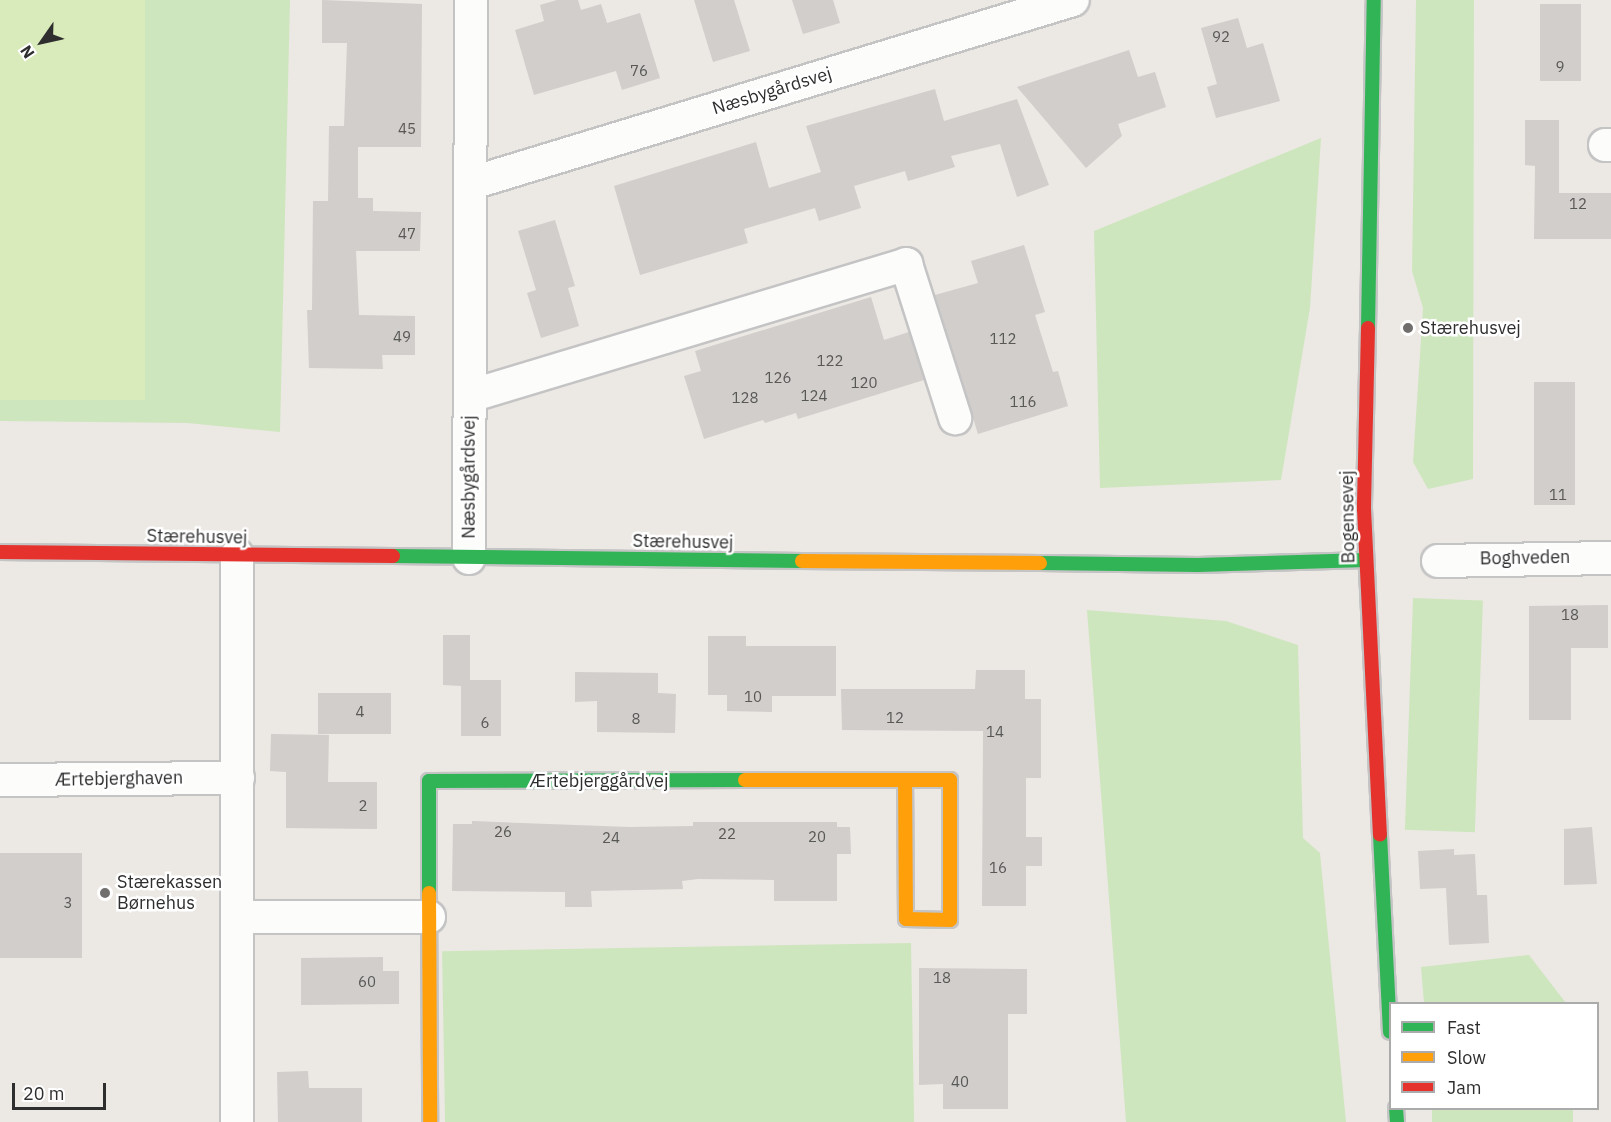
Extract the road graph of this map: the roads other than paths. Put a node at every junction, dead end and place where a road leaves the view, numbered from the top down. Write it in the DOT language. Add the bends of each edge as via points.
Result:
graph roads {
  1 [pos="471,0"];
  2 [pos="1073,0"];
  3 [pos="1374,0"];
  4 [pos="472,183"];
  5 [pos="470,396"];
  6 [pos="955,418"];
  7 [pos="0,552"];
  8 [pos="237,555"];
  9 [pos="469,558"];
  10 [pos="1611,558"];
  11 [pos="1366,560"];
  12 [pos="1438,561"];
  13 [pos="238,778"];
  14 [pos="0,780"];
  15 [pos="906,781"];
  16 [pos="238,917"];
  17 [pos="429,917"];
  18 [pos="1389,1012"];
  19 [pos="237,1122"];
  20 [pos="430,1122"];
  1 -- 4 [label="street, Næsbygårdsvej"];
  2 -- 4 [label="street, Næsbygårdsvej"];
  3 -- 11 [label="street, Bogensevej"];
  4 -- 5 [label="street, Næsbygårdsvej"];
  5 -- 6 [label="street, Næsbygårdsvej" via="906,264"];
  5 -- 9 [label="street, Næsbygårdsvej"];
  7 -- 8 [label="street, Stærehusvej"];
  8 -- 9 [label="street, Stærehusvej"];
  8 -- 13 [label="street"];
  9 -- 11 [label="street, Stærehusvej" via="1198,565"];
  10 -- 12 [label="street, Boghveden"];
  11 -- 18 [label="street, Bogensevej"];
  13 -- 14 [label="street, Ærtebjerghaven"];
  13 -- 16 [label="street"];
  15 -- 15 [label="street, Ærtebjerggårdvej" via="950,780 950,920 906,920"];
  15 -- 17 [label="street, Ærtebjerggårdvej" via="429,781"];
  16 -- 17 [label="street"];
  16 -- 19 [label="street"];
  17 -- 20 [label="street, Ærtebjerggårdvej"];
}
